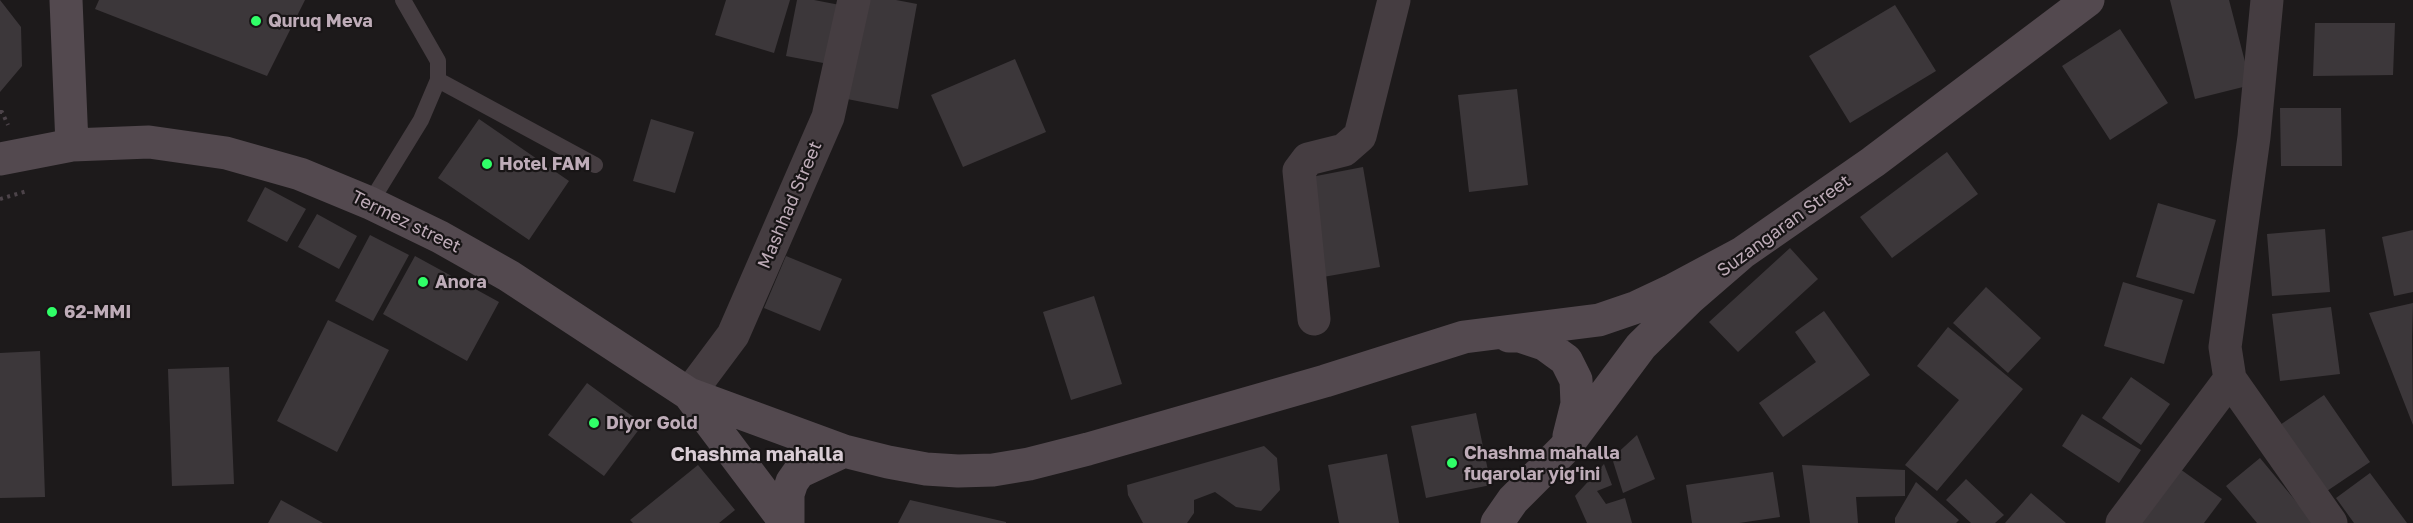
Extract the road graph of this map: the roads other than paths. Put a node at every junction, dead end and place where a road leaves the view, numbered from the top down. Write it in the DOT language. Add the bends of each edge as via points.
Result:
graph roads {
  1 [pos="66,0"];
  2 [pos="403,0"];
  3 [pos="854,0"];
  4 [pos="1394,0"];
  5 [pos="2088,0"];
  6 [pos="2266,0"];
  7 [pos="438,80"];
  8 [pos="72,145"];
  9 [pos="0,159"];
  10 [pos="595,165"];
  11 [pos="370,203"];
  12 [pos="1742,252"];
  13 [pos="1314,318"];
  14 [pos="1464,337"];
  15 [pos="2230,379"];
  16 [pos="689,394"];
  17 [pos="1564,449"];
  18 [pos="844,451"];
  19 [pos="787,523"];
  20 [pos="1497,523"];
  21 [pos="2122,523"];
  22 [pos="2331,523"];
  1 -- 8 [label="main road"];
  2 -- 7 [label="lane" via="438,61"];
  3 -- 16 [label="street, Mashhad Street" via="828,117 733,335"];
  4 -- 13 [label="street" via="1360,136 1344,150 1308,159 1299,171"];
  5 -- 12 [label="main road, Suzangaran Street" via="1873,162"];
  6 -- 15 [label="street" via="2254,137 2225,347"];
  7 -- 10 [label="lane"];
  7 -- 11 [label="lane" via="421,120"];
  8 -- 9 [label="main road, Termez street"];
  8 -- 11 [label="main road, Termez street" via="148,142 226,153 300,174"];
  11 -- 16 [label="main road, Termez street" via="509,276"];
  12 -- 14 [label="main road" via="1671,291 1599,320"];
  12 -- 17 [label="main road, Suzangaran Street" via="1641,346"];
  14 -- 17 [label="main road" via="1520,336 1544,344 1566,360 1576,380 1577,404"];
  14 -- 18 [label="main road" via="1029,464 993,470 926,469"];
  15 -- 21 [label="street"];
  15 -- 22 [label="street"];
  16 -- 18 [label="main road"];
  16 -- 19 [label="main road, Termez street"];
  17 -- 20 [label="main road, Suzangaran Street" via="1513,500"];
  18 -- 19 [label="main road" via="800,472 792,482"];
}
